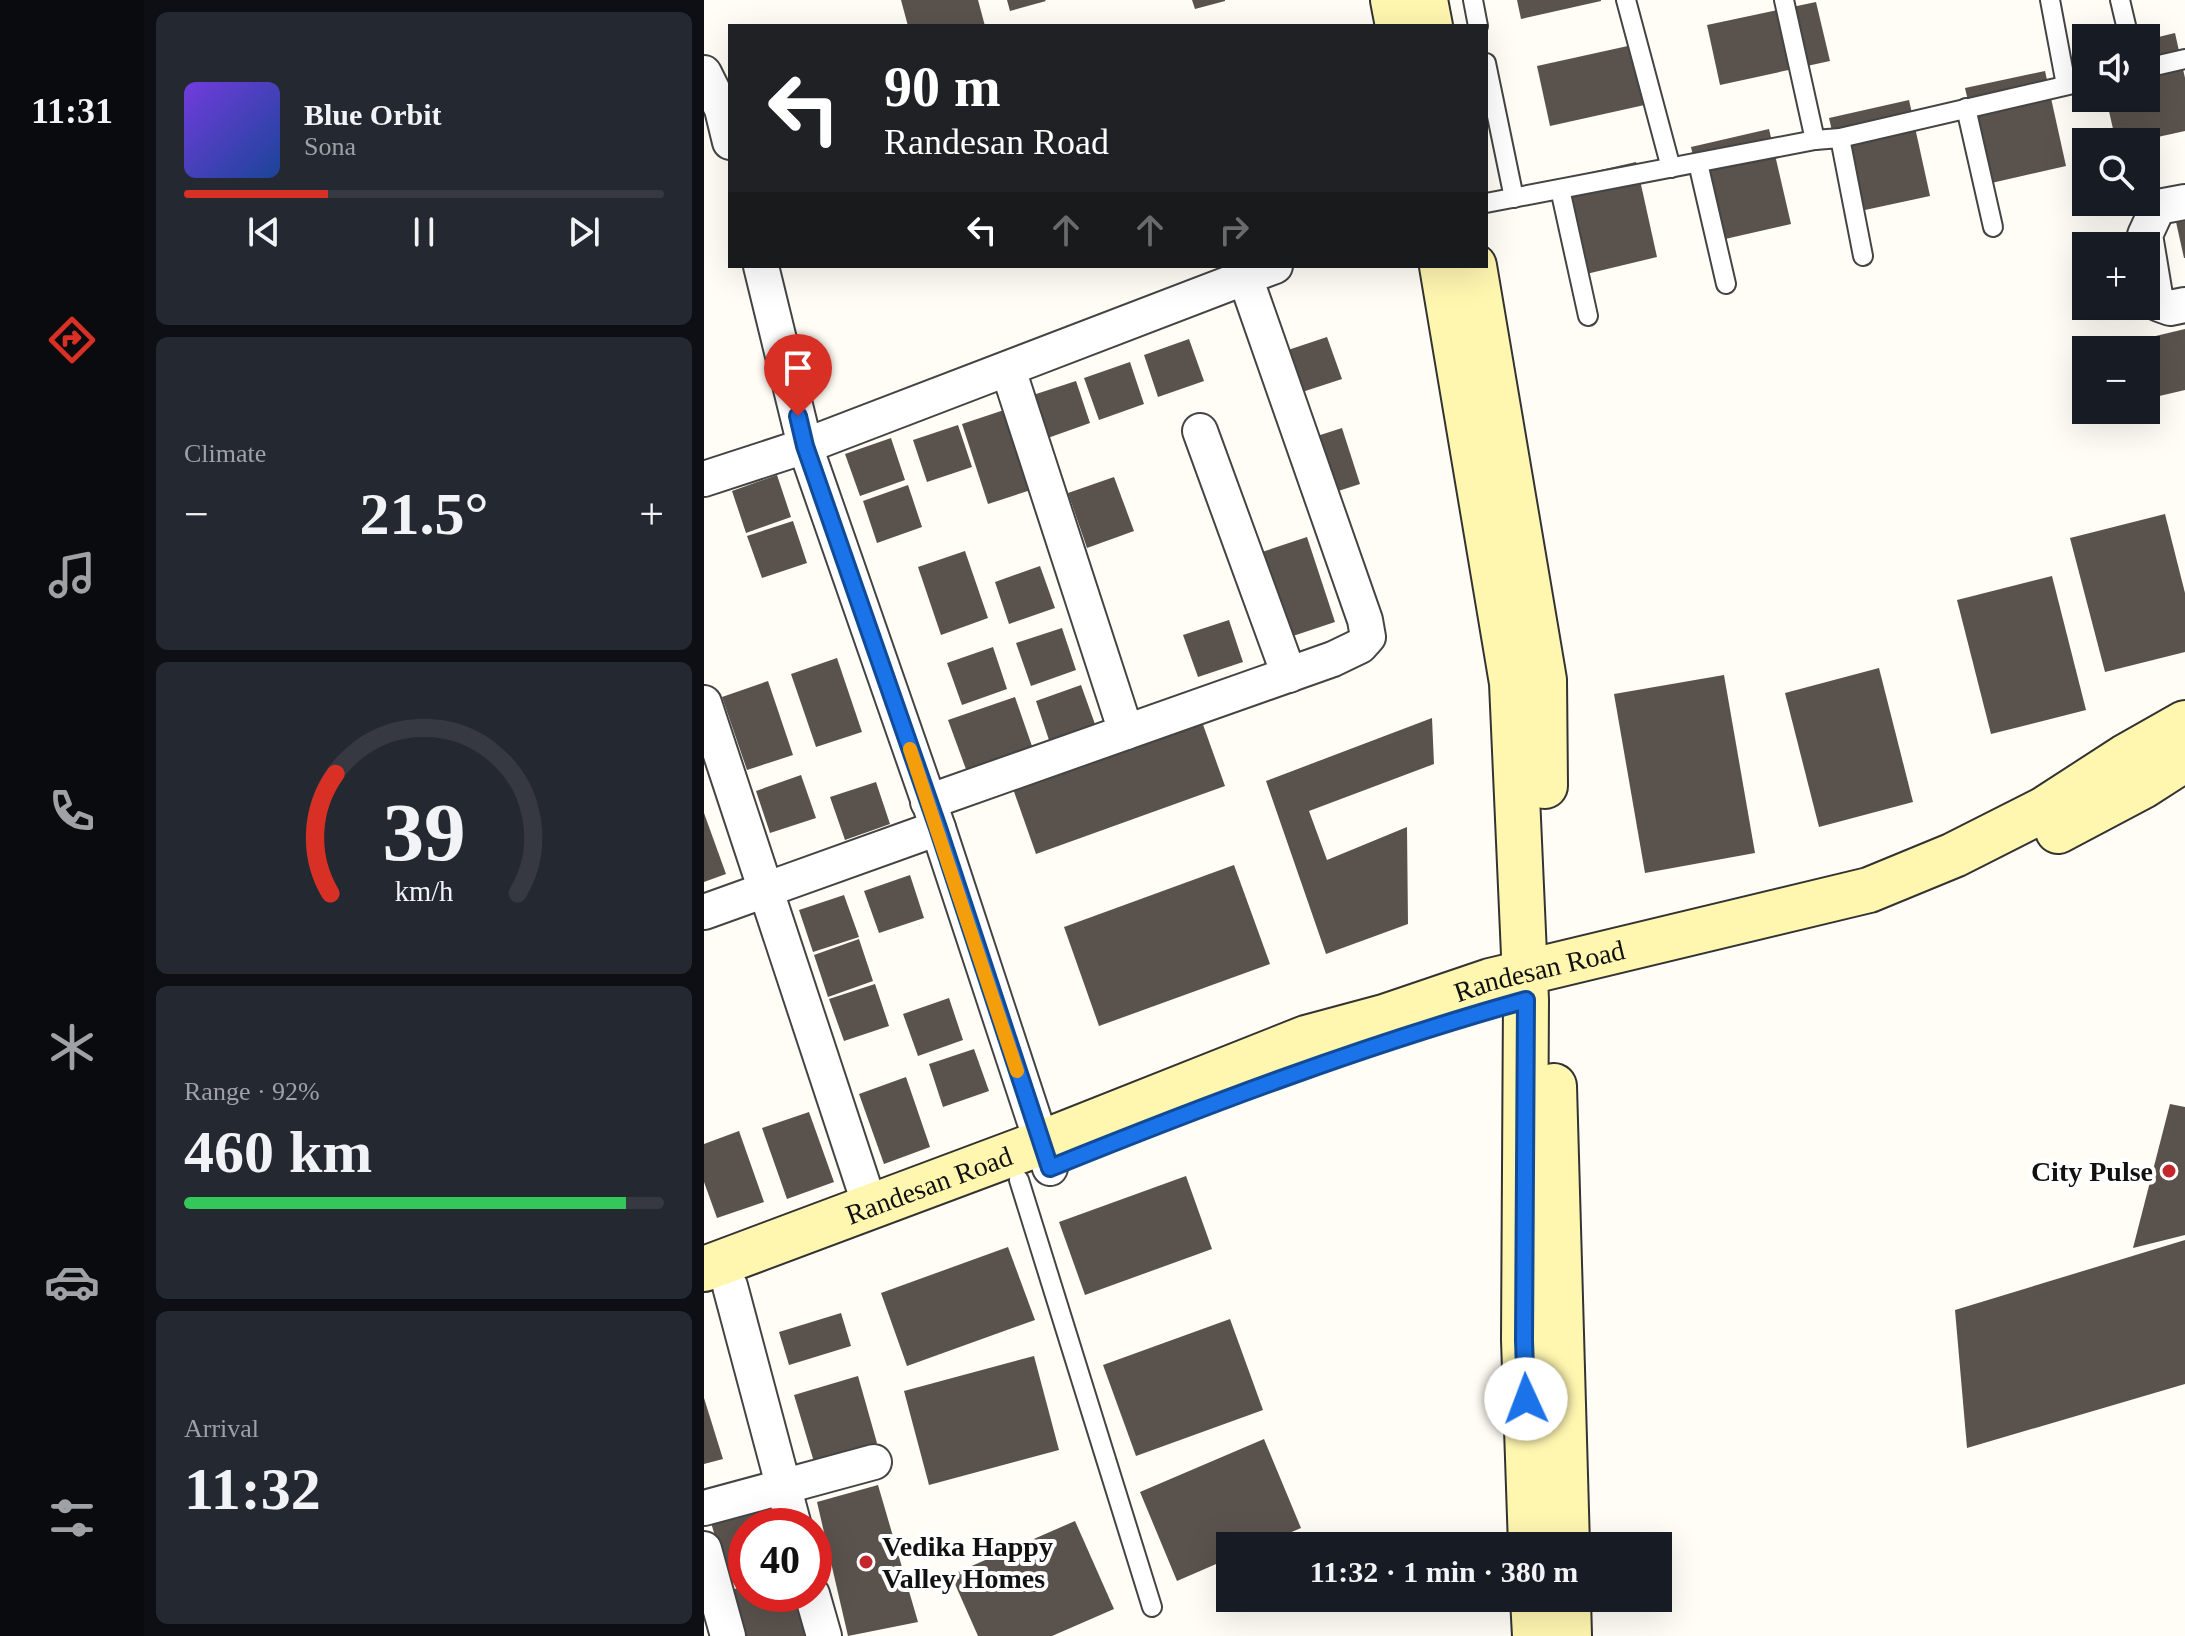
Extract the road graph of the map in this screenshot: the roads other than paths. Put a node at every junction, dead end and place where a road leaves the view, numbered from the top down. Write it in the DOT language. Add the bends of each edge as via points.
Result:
graph roads {
  1 [pos="1393,0"];
  2 [pos="1425,0"];
  3 [pos="1473,0"];
  4 [pos="1626,0"];
  5 [pos="1784,0"];
  6 [pos="2050,0"];
  7 [pos="2120,0"];
  8 [pos="1398,24"];
  9 [pos="1430,24"];
  10 [pos="1478,24"];
  11 [pos="2126,24"];
  12 [pos="2185,59"];
  13 [pos="2160,65"];
  14 [pos="704,73"];
  15 [pos="1488,73"];
  16 [pos="2072,84"];
  17 [pos="2066,85"];
  18 [pos="1966,108"];
  19 [pos="728,134"];
  20 [pos="1840,138"];
  21 [pos="1815,140"];
  22 [pos="1698,163"];
  23 [pos="1671,168"];
  24 [pos="1560,189"];
  25 [pos="1514,198"];
  26 [pos="2185,202"];
  27 [pos="1488,203"];
  28 [pos="1993,227"];
  29 [pos="1863,256"];
  30 [pos="761,268"];
  31 [pos="1442,268"];
  32 [pos="1474,268"];
  33 [pos="1260,271"];
  34 [pos="1726,284"];
  35 [pos="2185,305"];
  36 [pos="1588,316"];
  37 [pos="1008,369"];
  38 [pos="1200,431"];
  39 [pos="805,446"];
  40 [pos="704,479"];
  41 [pos="1289,675"];
  42 [pos="704,703"];
  43 [pos="2185,723"];
  44 [pos="1126,732"];
  45 [pos="2185,759"];
  46 [pos="933,815"];
  47 [pos="764,891"];
  48 [pos="704,912"];
  49 [pos="1537,983"];
  50 [pos="1037,1163"];
  51 [pos="870,1206"];
  52 [pos="713,1284"];
  53 [pos="874,1462"];
  54 [pos="783,1486"];
  55 [pos="704,1508"];
  56 [pos="789,1508"];
  57 [pos="1531,1532"];
  58 [pos="1566,1532"];
  59 [pos="704,1549"];
  60 [pos="1152,1607"];
  61 [pos="817,1612"];
  62 [pos="1534,1612"];
  63 [pos="1568,1612"];
  64 [pos="728,1636"];
  65 [pos="824,1636"];
  66 [pos="1535,1636"];
  67 [pos="1569,1636"];
  1 -- 8 [label="street"];
  2 -- 9 [label="street"];
  3 -- 10 [label="lane"];
  4 -- 23 [label="lane"];
  5 -- 21 [label="lane"];
  6 -- 17 [label="lane"];
  7 -- 11 [label="lane"];
  12 -- 13 [label="lane"];
  14 -- 19 [label="street"];
  15 -- 25 [label="lane"];
  16 -- 17 [label="lane"];
  17 -- 18 [label="lane"];
  18 -- 20 [label="lane"];
  18 -- 28 [label="lane"];
  20 -- 21 [label="lane"];
  20 -- 29 [label="lane"];
  21 -- 22 [label="lane"];
  22 -- 23 [label="lane"];
  22 -- 34 [label="lane"];
  23 -- 24 [label="lane"];
  24 -- 25 [label="lane"];
  24 -- 36 [label="lane"];
  25 -- 27 [label="lane"];
  26 -- 35 [label="street" via="2158,207 2145,235 2159,304"];
  30 -- 39 [label="street"];
  31 -- 49 [label="street" via="1512,683"];
  32 -- 49 [label="street" via="1544,680"];
  33 -- 37 [label="street"];
  33 -- 41 [label="street" via="1368,637 1333,659"];
  37 -- 39 [label="street"];
  37 -- 44 [label="street"];
  38 -- 41 [label="street"];
  39 -- 40 [label="street"];
  39 -- 46 [label="street"];
  41 -- 44 [label="street"];
  42 -- 47 [label="street"];
  43 -- 49 [label="street, Randesan Road" via="2043,810 1869,890"];
  44 -- 46 [label="street"];
  45 -- 49 [label="street, Randesan Road" via="2032,845 1869,915 1652,967"];
  46 -- 47 [label="street"];
  46 -- 50 [label="street"];
  47 -- 48 [label="street"];
  47 -- 51 [label="street"];
  49 -- 50 [label="street, Randesan Road" via="1400,1037"];
  49 -- 57 [label="street" via="1524,1340"];
  49 -- 58 [label="street"];
  50 -- 51 [label="street, Randesan Road"];
  50 -- 52 [label="street, Randesan Road"];
  50 -- 60 [label="lane"];
  51 -- 52 [label="street, Randesan Road"];
  52 -- 54 [label="street"];
  53 -- 54 [label="street"];
  54 -- 55 [label="street"];
  54 -- 56 [label="street"];
  59 -- 64 [label="street"];
  61 -- 65 [label="street"];
  62 -- 66 [label="street"];
  63 -- 67 [label="street"];
}
